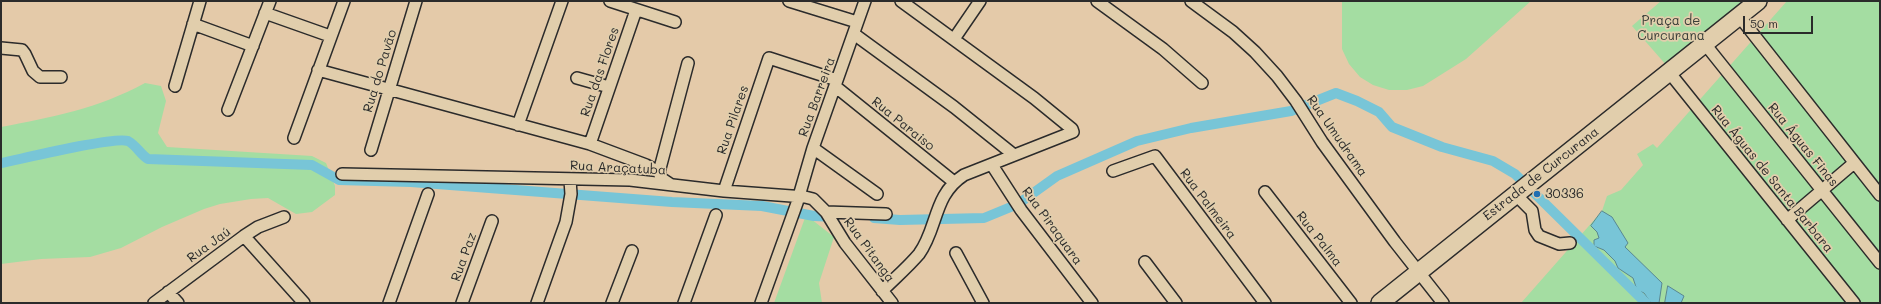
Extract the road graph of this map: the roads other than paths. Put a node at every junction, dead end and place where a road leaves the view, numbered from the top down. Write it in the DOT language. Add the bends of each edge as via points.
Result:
graph roads {
  1 [pos="200,1"];
  2 [pos="270,1"];
  3 [pos="344,1"];
  4 [pos="416,1"];
  5 [pos="562,1"];
  6 [pos="610,1"];
  7 [pos="789,1"];
  8 [pos="866,1"];
  9 [pos="901,1"];
  10 [pos="980,1"];
  11 [pos="1097,1"];
  12 [pos="1191,1"];
  13 [pos="1758,1"];
  14 [pos="636,10"];
  15 [pos="265,13"];
  16 [pos="1739,16"];
  17 [pos="675,22"];
  18 [pos="858,22"];
  19 [pos="193,24"];
  20 [pos="854,34"];
  21 [pos="330,36"];
  22 [pos="954,39"];
  23 [pos="1704,44"];
  24 [pos="253,46"];
  25 [pos="1,48"];
  26 [pos="688,63"];
  27 [pos="318,70"];
  28 [pos="1669,72"];
  29 [pos="61,77"];
  30 [pos="577,78"];
  31 [pos="1202,83"];
  32 [pos="836,84"];
  33 [pos="175,86"];
  34 [pos="609,87"];
  35 [pos="389,89"];
  36 [pos="228,110"];
  37 [pos="518,125"];
  38 [pos="294,138"];
  39 [pos="590,144"];
  40 [pos="813,148"];
  41 [pos="371,150"];
  42 [pos="1014,156"];
  43 [pos="1854,163"];
  44 [pos="992,165"];
  45 [pos="1113,171"];
  46 [pos="659,172"];
  47 [pos="342,174"];
  48 [pos="570,180"];
  49 [pos="954,182"];
  50 [pos="671,185"];
  51 [pos="724,191"];
  52 [pos="1822,191"];
  53 [pos="1265,192"];
  54 [pos="1518,193"];
  55 [pos="428,194"];
  56 [pos="877,194"];
  57 [pos="1880,195"];
  58 [pos="798,200"];
  59 [pos="826,212"];
  60 [pos="886,214"];
  61 [pos="716,215"];
  62 [pos="284,217"];
  63 [pos="1787,220"];
  64 [pos="492,221"];
  65 [pos="244,236"];
  66 [pos="1570,243"];
  67 [pos="632,251"];
  68 [pos="956,253"];
  69 [pos="1145,262"];
  70 [pos="1880,263"];
  71 [pos="1417,272"];
  72 [pos="882,291"];
  73 [pos="168,292"];
  74 [pos="154,303"];
  75 [pos="178,303"];
  76 [pos="304,303"];
  77 [pos="389,303"];
  78 [pos="462,303"];
  79 [pos="537,303"];
  80 [pos="612,303"];
  81 [pos="684,303"];
  82 [pos="762,303"];
  83 [pos="892,303"];
  84 [pos="983,303"];
  85 [pos="1092,303"];
  86 [pos="1176,303"];
  87 [pos="1265,303"];
  88 [pos="1351,303"];
  89 [pos="1380,303"];
  90 [pos="1443,303"];
  91 [pos="1854,303"];
  1 -- 19 [label="street"];
  2 -- 15 [label="street"];
  3 -- 21 [label="street"];
  4 -- 35 [label="street, Rua do Pavão"];
  5 -- 37 [label="street"];
  6 -- 14 [label="street"];
  7 -- 18 [label="street"];
  8 -- 18 [label="street, Rua Barreira"];
  9 -- 22 [label="street"];
  10 -- 22 [label="street"];
  11 -- 31 [label="street" via="1162,49"];
  12 -- 71 [label="street, Rua Umudrama" via="1255,52 1296,100 1322,142"];
  13 -- 16 [label="main road, Estrada de Curcurana"];
  14 -- 17 [label="street"];
  14 -- 34 [label="street, Rua das Flores"];
  15 -- 21 [label="street"];
  15 -- 24 [label="street"];
  16 -- 23 [label="main road, Estrada de Curcurana"];
  16 -- 43 [label="street"];
  18 -- 20 [label="street, Rua Barreira"];
  19 -- 24 [label="street"];
  19 -- 33 [label="street"];
  20 -- 32 [label="street, Rua Barreira"];
  20 -- 42 [label="street" via="954,107"];
  21 -- 27 [label="street"];
  22 -- 42 [label="street" via="1072,129 1073,132"];
  23 -- 28 [label="main road, Estrada de Curcurana"];
  23 -- 52 [label="street, Rua Águas Finas"];
  24 -- 36 [label="street"];
  25 -- 29 [label="street" via="22,50 33,71 40,77"];
  26 -- 46 [label="street"];
  27 -- 35 [label="street"];
  27 -- 38 [label="street"];
  28 -- 54 [label="main road, Estrada de Curcurana"];
  28 -- 63 [label="street, Rua Águas de Santa Barbara"];
  30 -- 34 [label="street"];
  32 -- 40 [label="street, Rua Barreira"];
  32 -- 49 [label="street, Rua Paraiso"];
  32 -- 51 [label="street, Rua Pilares" via="769,58"];
  34 -- 39 [label="street, Rua das Flores"];
  35 -- 37 [label="street"];
  35 -- 41 [label="street, Rua do Pavão"];
  37 -- 39 [label="street"];
  39 -- 46 [label="street" via="646,164"];
  40 -- 56 [label="street"];
  40 -- 58 [label="street, Rua Barreira"];
  42 -- 44 [label="street"];
  43 -- 52 [label="street"];
  43 -- 57 [label="street"];
  44 -- 49 [label="street" via="964,175"];
  44 -- 85 [label="street, Rua Piraquara" via="1021,210"];
  45 -- 87 [label="street, Rua Palmeira" via="1155,156"];
  46 -- 50 [label="street" via="661,178"];
  47 -- 48 [label="street, Rua Araçatuba"];
  48 -- 50 [label="street, Rua Araçatuba" via="630,180"];
  48 -- 79 [label="street" via="571,194 566,222"];
  49 -- 72 [label="street" via="935,213 919,253"];
  50 -- 51 [label="street, Rua Araçatuba"];
  51 -- 58 [label="street, Rua Araçatuba"];
  52 -- 63 [label="street"];
  52 -- 70 [label="street, Rua Águas Finas"];
  53 -- 88 [label="street, Rua Palma"];
  54 -- 66 [label="street" via="1532,211 1535,230 1539,236 1559,244"];
  54 -- 71 [label="main road, Estrada de Curcurana"];
  55 -- 77 [label="street"];
  58 -- 59 [label="street, Rua Araçatuba" via="813,199"];
  58 -- 82 [label="street, Rua Barreira"];
  59 -- 60 [label="street"];
  59 -- 72 [label="street, Rua Pitanga" via="845,243"];
  61 -- 81 [label="street"];
  62 -- 65 [label="street, Rua Jaú" via="258,227"];
  63 -- 91 [label="street, Rua Águas de Santa Barbara"];
  64 -- 78 [label="street, Rua Paz"];
  65 -- 73 [label="street, Rua Jaú"];
  65 -- 76 [label="street"];
  67 -- 80 [label="street"];
  68 -- 84 [label="street"];
  69 -- 86 [label="street"];
  71 -- 89 [label="main road, Estrada de Curcurana"];
  71 -- 90 [label="street, Rua Umudrama"];
  72 -- 83 [label="street, Rua Pitanga"];
  73 -- 74 [label="street, Rua Jaú"];
  73 -- 75 [label="street"];
}
